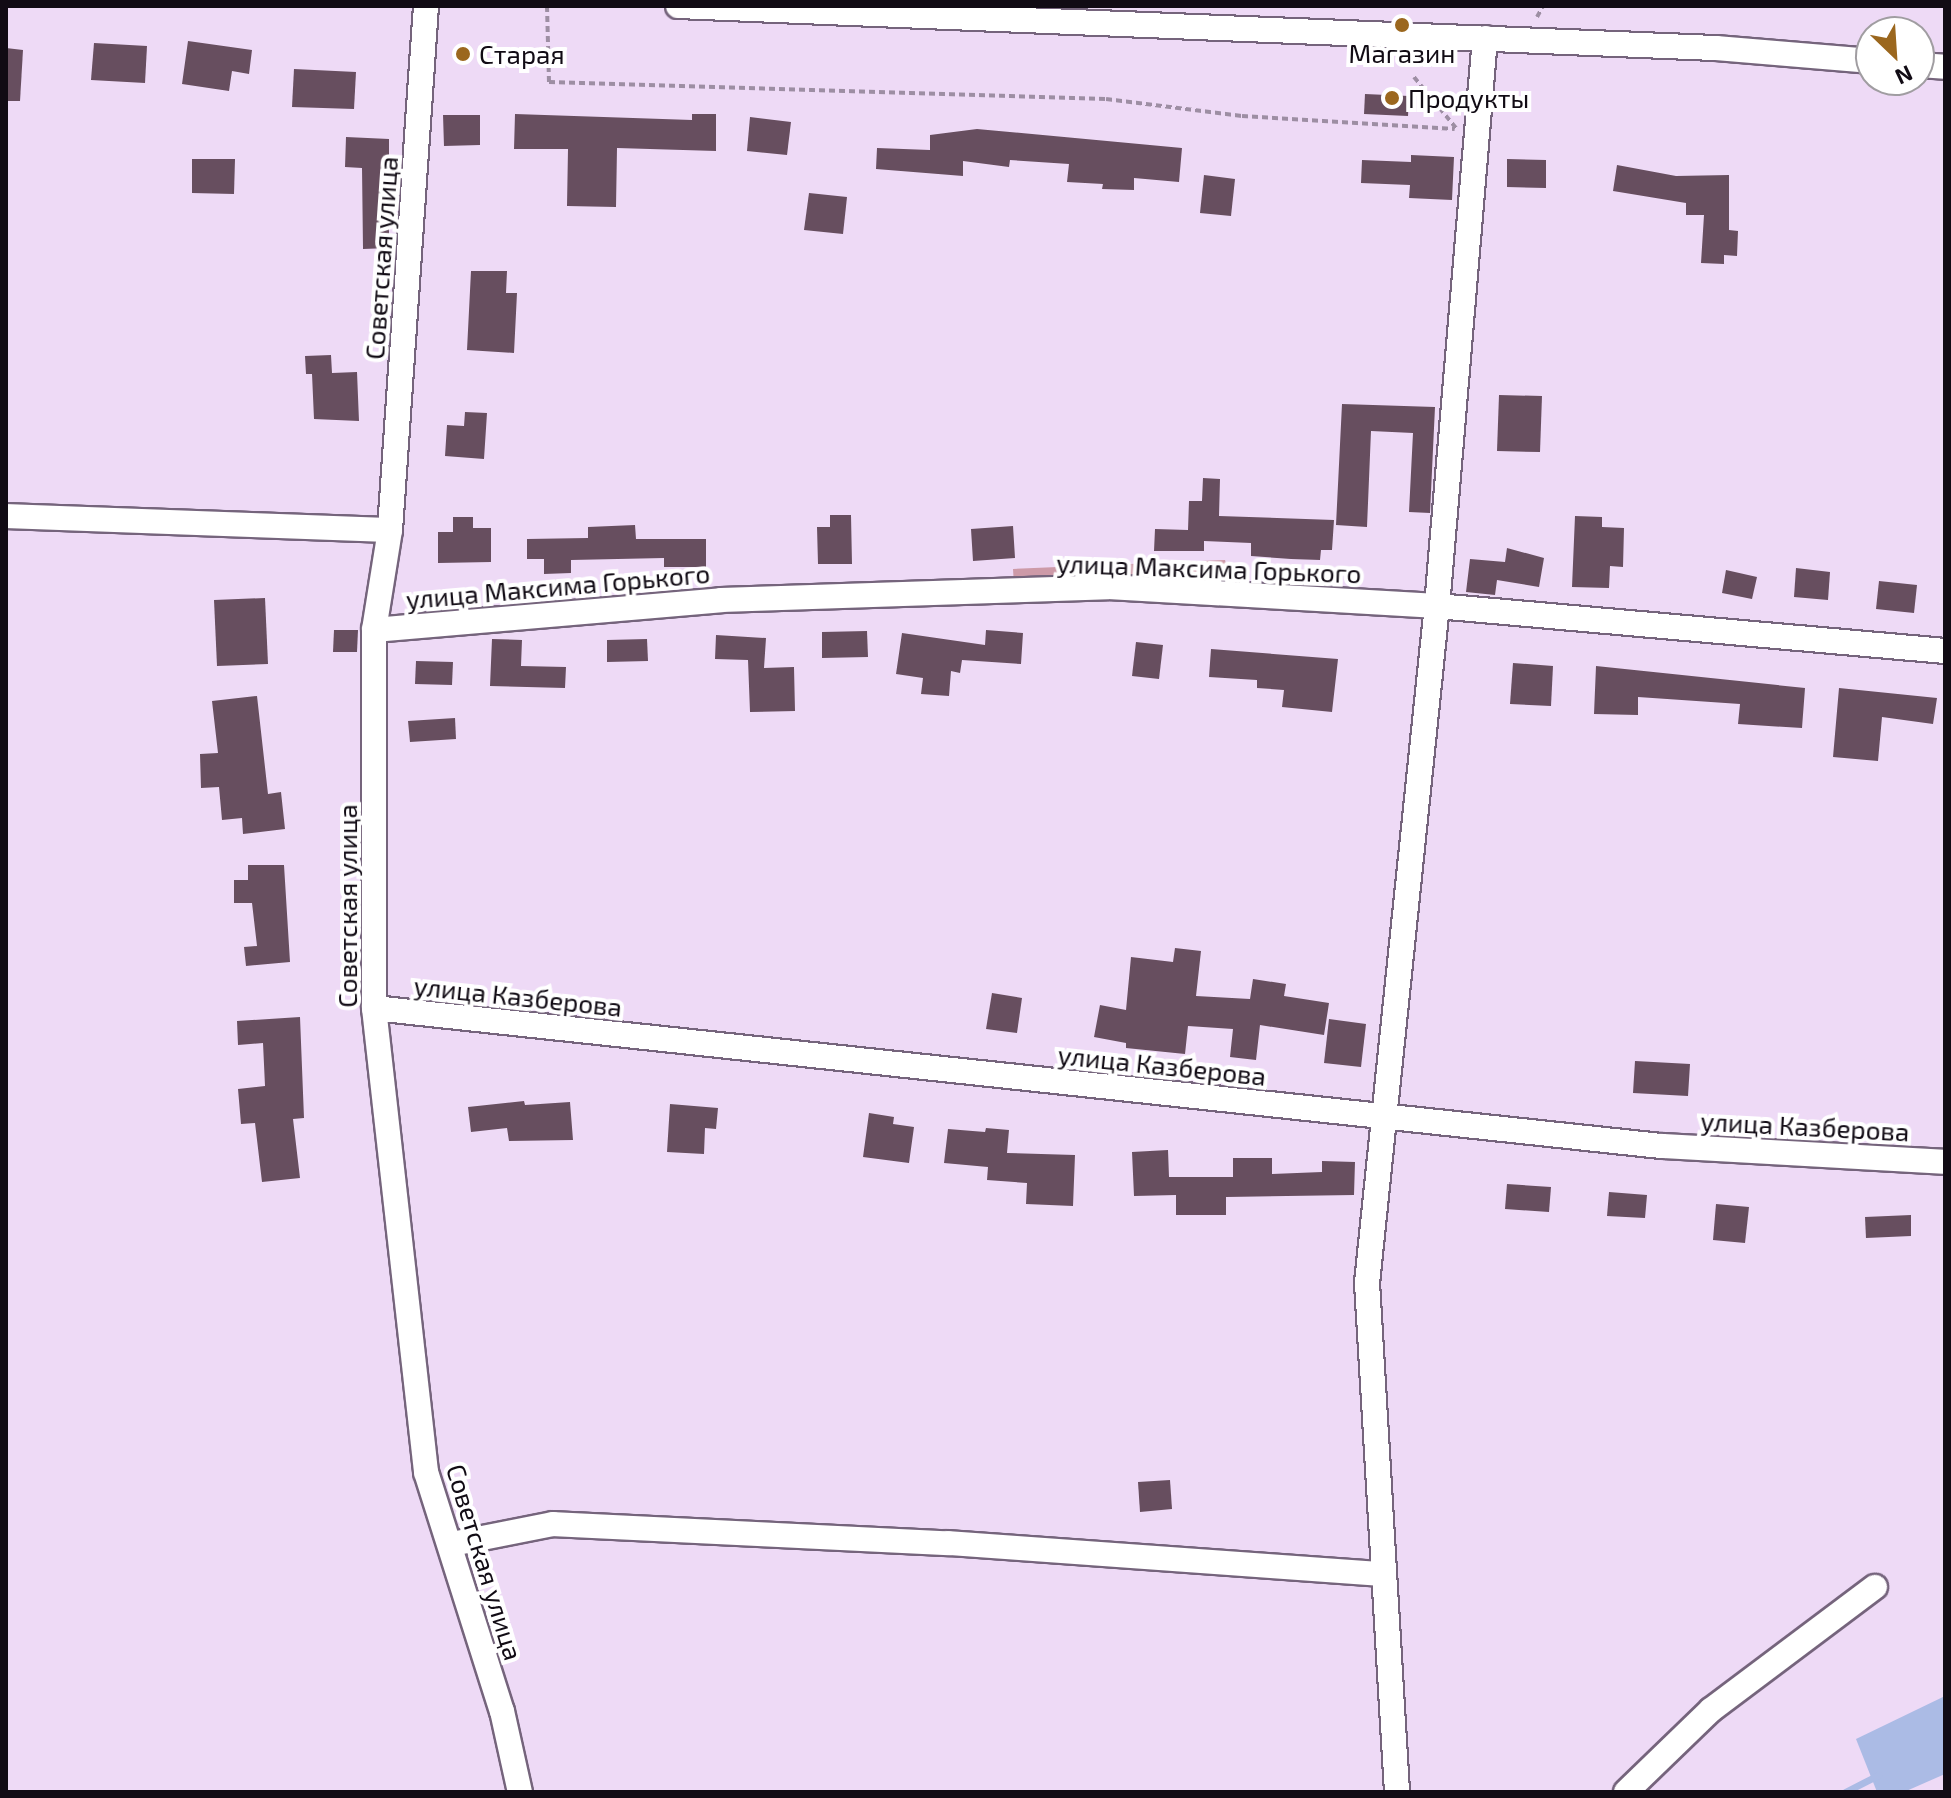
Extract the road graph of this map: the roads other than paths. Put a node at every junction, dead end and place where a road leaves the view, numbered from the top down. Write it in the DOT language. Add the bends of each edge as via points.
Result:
graph roads {
  1 [pos="426,6"];
  2 [pos="678,6"];
  3 [pos="1485,38"];
  4 [pos="1855,60"];
  5 [pos="6,516"];
  6 [pos="390,530"];
  7 [pos="1437,606"];
  8 [pos="374,630"];
  9 [pos="1945,651"];
  10 [pos="374,1008"];
  11 [pos="1381,1117"];
  12 [pos="1945,1162"];
  13 [pos="452,1544"];
  14 [pos="1381,1574"];
  15 [pos="1875,1587"];
  16 [pos="520,1792"];
  17 [pos="1397,1792"];
  18 [pos="1626,1792"];
  1 -- 6 [label="street, Советская улица"];
  2 -- 3 [label="street"];
  3 -- 4 [label="street"];
  3 -- 7 [label="street"];
  5 -- 6 [label="street"];
  6 -- 8 [label="street, Советская улица"];
  7 -- 8 [label="street, улица Максима Горького" via="1108,587 721,600"];
  7 -- 9 [label="street, улица Максима Горького"];
  7 -- 11 [label="street"];
  8 -- 10 [label="street, Советская улица"];
  10 -- 11 [label="street, улица Казберова"];
  10 -- 13 [label="street, Советская улица" via="426,1472"];
  11 -- 12 [label="street, улица Казберова" via="1662,1146"];
  11 -- 14 [label="street" via="1367,1283"];
  13 -- 14 [label="street" via="553,1524 948,1543"];
  13 -- 16 [label="street, Советская улица" via="502,1711"];
  14 -- 17 [label="street"];
  15 -- 18 [label="street" via="1711,1710"];
}
